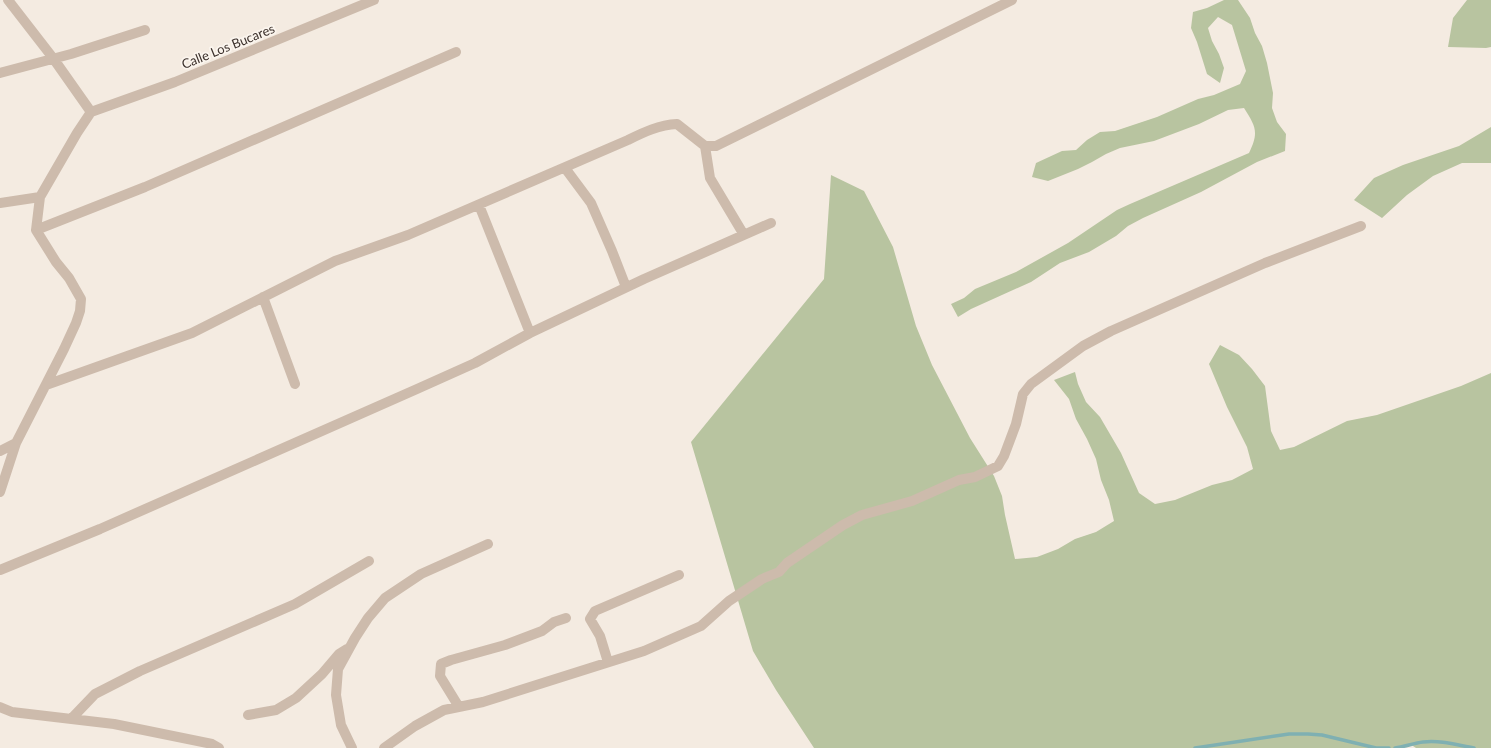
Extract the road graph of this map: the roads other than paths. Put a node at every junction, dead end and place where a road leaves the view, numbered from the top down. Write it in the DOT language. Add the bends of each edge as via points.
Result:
graph roads {
  1 [pos="8,0"];
  2 [pos="374,0"];
  3 [pos="1012,0"];
  4 [pos="145,30"];
  5 [pos="456,52"];
  6 [pos="53,58"];
  7 [pos="0,73"];
  8 [pos="91,112"];
  9 [pos="705,146"];
  10 [pos="565,168"];
  11 [pos="40,197"];
  12 [pos="0,203"];
  13 [pos="479,205"];
  14 [pos="771,223"];
  15 [pos="1361,226"];
  16 [pos="36,230"];
  17 [pos="744,235"];
  18 [pos="626,287"];
  19 [pos="263,297"];
  20 [pos="530,333"];
  21 [pos="295,384"];
  22 [pos="46,385"];
  23 [pos="16,444"];
  24 [pos="0,451"];
  25 [pos="0,492"];
  26 [pos="488,544"];
  27 [pos="369,561"];
  28 [pos="0,570"];
  29 [pos="679,575"];
  30 [pos="566,618"];
  31 [pos="349,648"];
  32 [pos="608,662"];
  33 [pos="0,707"];
  34 [pos="459,707"];
  35 [pos="248,715"];
  36 [pos="72,718"];
  37 [pos="219,748"];
  38 [pos="352,748"];
  39 [pos="384,748"];
  1 -- 6 [label="street"];
  2 -- 8 [label="street, Calle Los Bucares" via="175,82"];
  3 -- 9 [label="street" via="716,146"];
  4 -- 6 [label="street"];
  5 -- 16 [label="street" via="145,187"];
  6 -- 7 [label="street"];
  6 -- 8 [label="street"];
  8 -- 11 [label="street"];
  9 -- 10 [label="street" via="677,124 668,124"];
  9 -- 17 [label="street" via="710,178"];
  10 -- 13 [label="street"];
  10 -- 18 [label="street" via="591,203"];
  11 -- 12 [label="street"];
  11 -- 16 [label="street"];
  13 -- 19 [label="street" via="408,235 335,261"];
  13 -- 20 [label="street"];
  14 -- 17 [label="street"];
  15 -- 32 [label="street" via="1265,263 1111,331 1083,346 1031,384 1023,394 1016,424 998,466 912,501 862,515 823,537 787,563 779,572 762,579 730,601 701,626 644,651"];
  16 -- 22 [label="street" via="81,299 76,323"];
  17 -- 18 [label="street"];
  18 -- 20 [label="street"];
  19 -- 21 [label="street"];
  19 -- 22 [label="street" via="192,333"];
  20 -- 28 [label="street" via="425,386 100,529"];
  22 -- 23 [label="street"];
  23 -- 24 [label="street"];
  23 -- 25 [label="street"];
  26 -- 31 [label="street" via="421,574 385,598 368,618"];
  27 -- 36 [label="street" via="296,604 140,671 95,694"];
  29 -- 32 [label="street" via="595,611 590,619 600,636"];
  30 -- 34 [label="street" via="554,622 542,631 506,645 441,664 440,676"];
  31 -- 35 [label="street" via="339,654 296,698 276,710"];
  31 -- 38 [label="street" via="338,670 336,695 341,725"];
  32 -- 34 [label="street" via="483,702"];
  33 -- 36 [label="street" via="12,712"];
  34 -- 39 [label="street" via="444,710"];
  36 -- 37 [label="street" via="212,744"];
}
